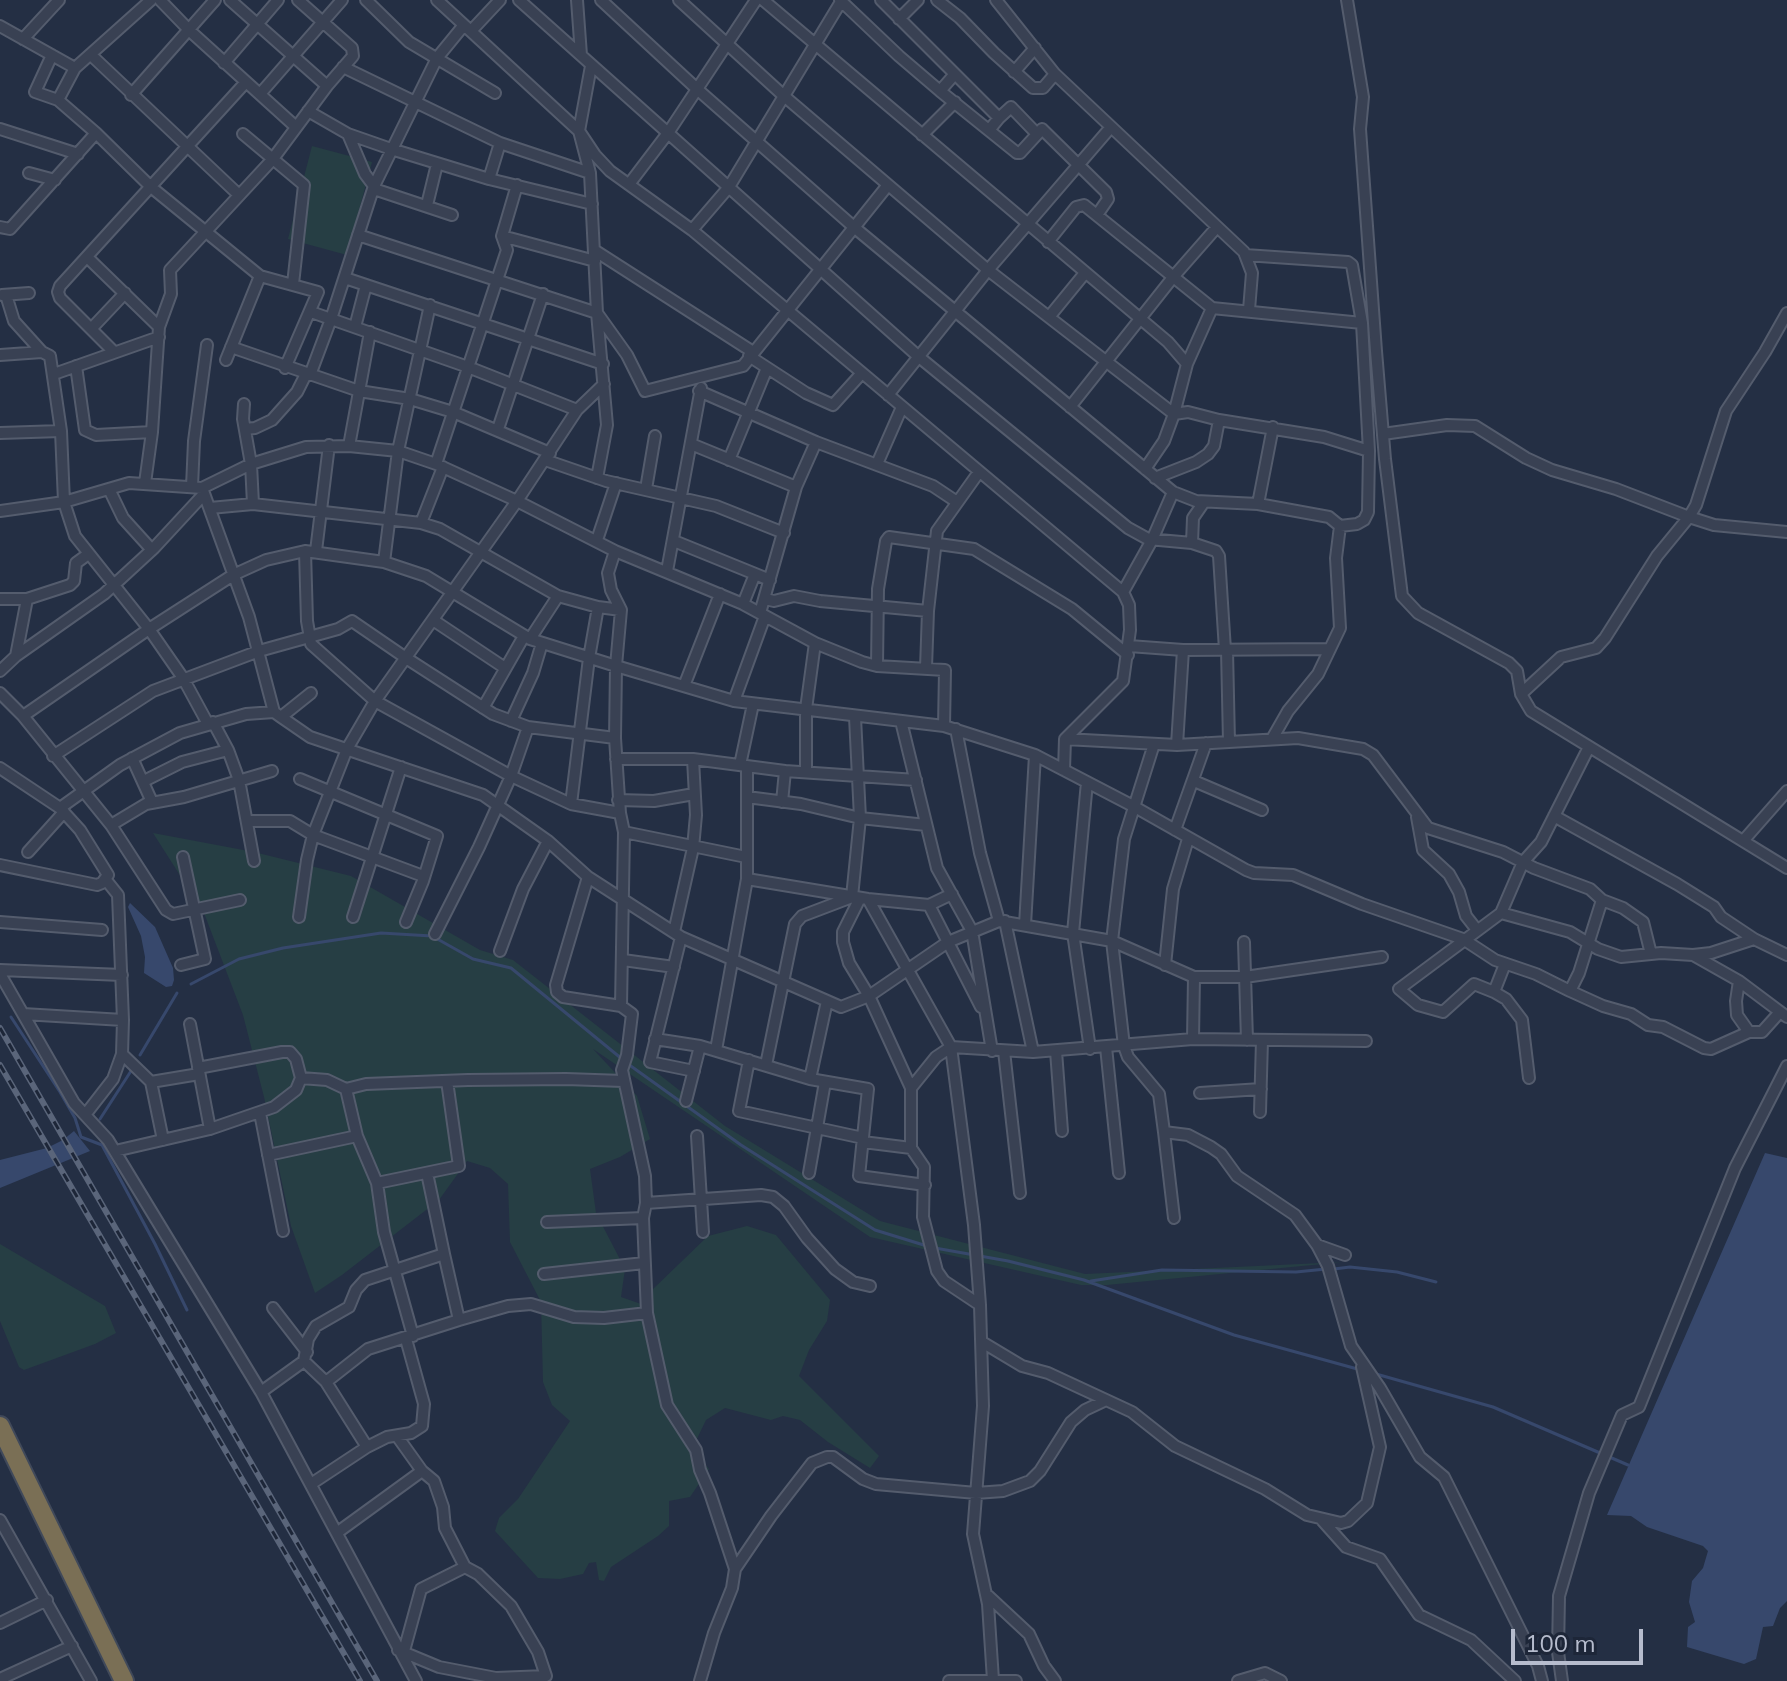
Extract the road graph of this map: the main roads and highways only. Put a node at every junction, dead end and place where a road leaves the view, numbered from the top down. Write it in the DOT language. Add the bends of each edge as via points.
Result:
graph roads {
  1 [pos="0,1426"];
  2 [pos="0,1449"];
  3 [pos="111,1681"];
  4 [pos="124,1681"];
  1 -- 4 [label="highway"];
  2 -- 3 [label="highway"];
}
